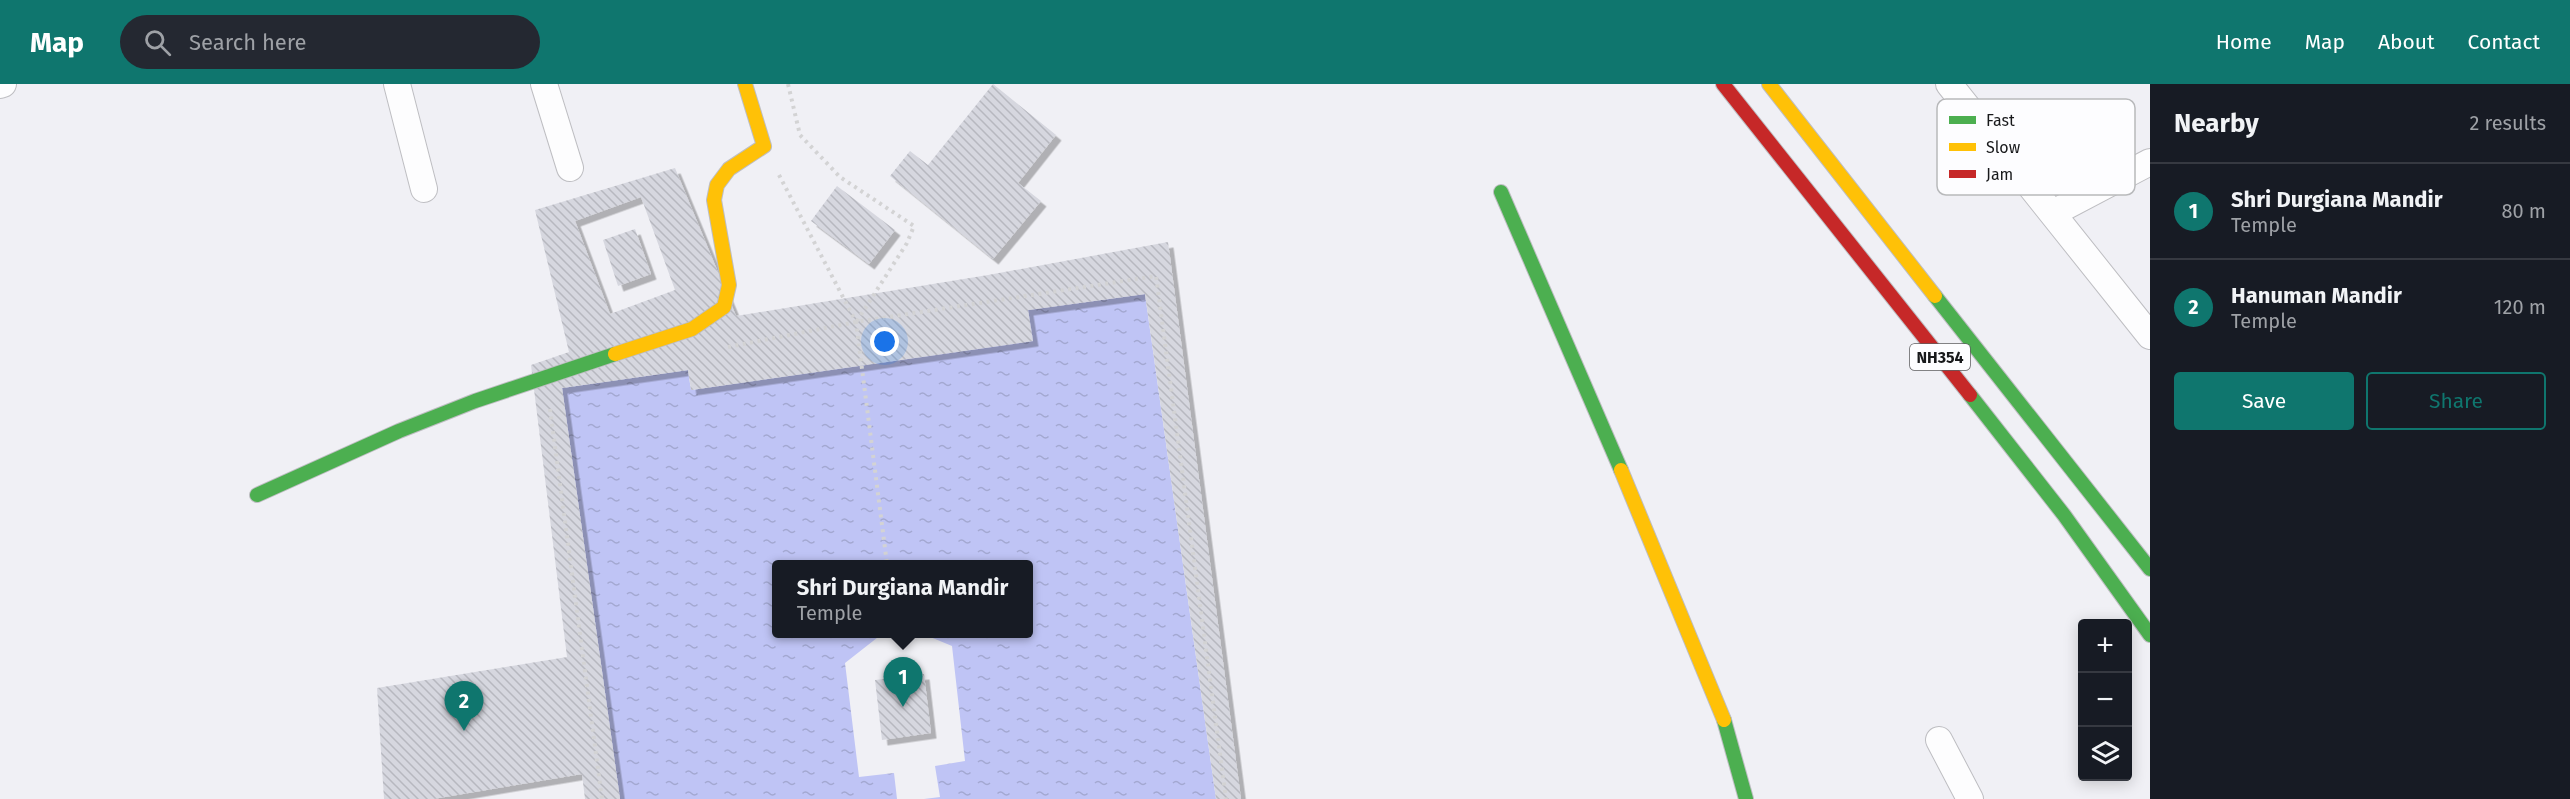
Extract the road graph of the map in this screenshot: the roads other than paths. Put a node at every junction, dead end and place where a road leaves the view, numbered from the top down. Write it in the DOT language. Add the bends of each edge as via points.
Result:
graph roads {
  1 [pos="397,84"];
  2 [pos="544,84"];
  3 [pos="745,84"];
  4 [pos="1723,84"];
  5 [pos="1769,84"];
  6 [pos="1949,84"];
  7 [pos="1961,99"];
  8 [pos="2150,162"];
  9 [pos="570,168"];
  10 [pos="2135,170"];
  11 [pos="424,189"];
  12 [pos="1501,192"];
  13 [pos="2039,195"];
  14 [pos="2088,195"];
  15 [pos="2054,213"];
  16 [pos="2150,336"];
  17 [pos="257,495"];
  18 [pos="2150,569"];
  19 [pos="2150,635"];
  20 [pos="1939,740"];
  21 [pos="1746,799"];
  22 [pos="1970,799"];
  1 -- 11 [label="street"];
  2 -- 9 [label="street"];
  3 -- 17 [label="main road" via="764,146 729,169 717,185 714,200 729,285 724,307 692,329 475,401"];
  4 -- 19 [label="main road, NH354" via="2064,515"];
  5 -- 18 [label="main road, NH354"];
  6 -- 7 [label="street"];
  8 -- 10 [label="street"];
  12 -- 21 [label="main road" via="1729,730"];
  13 -- 15 [label="street"];
  14 -- 15 [label="street"];
  15 -- 16 [label="street"];
  20 -- 22 [label="street"];
}
